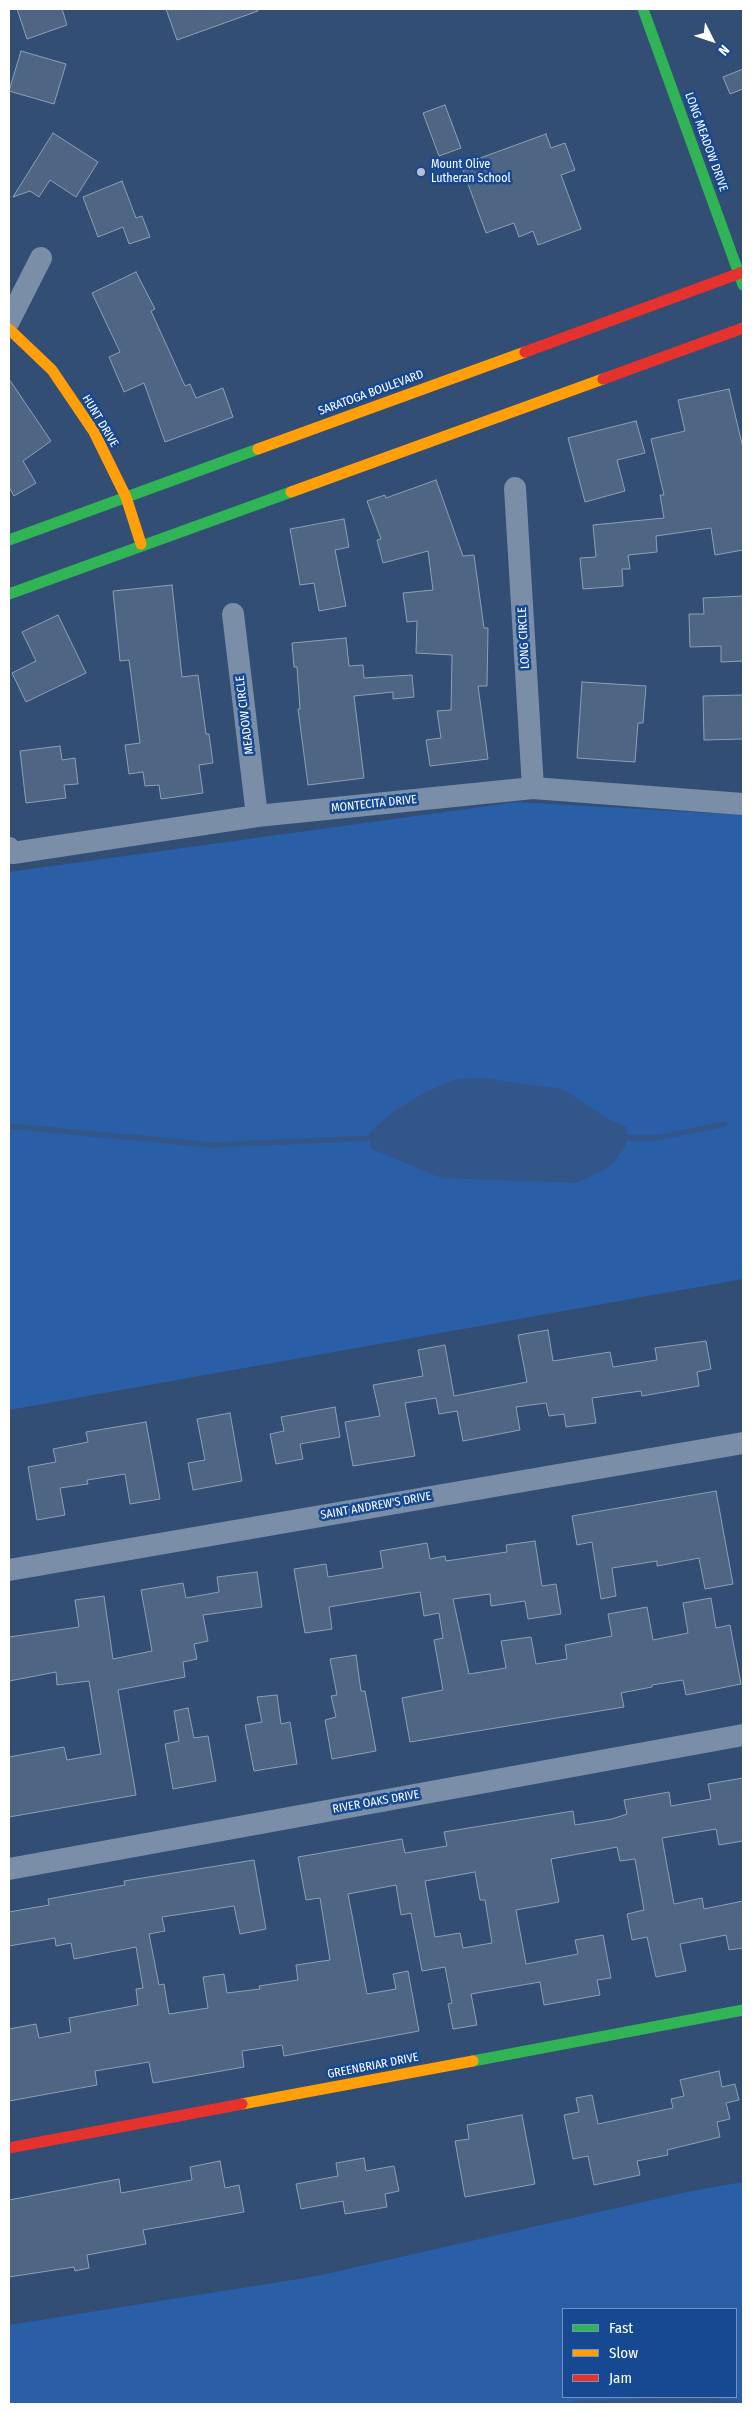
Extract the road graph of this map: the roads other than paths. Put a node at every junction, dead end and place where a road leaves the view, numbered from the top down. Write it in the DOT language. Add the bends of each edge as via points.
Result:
graph roads {
  1 [pos="642,9"];
  2 [pos="41,258"];
  3 [pos="741,272"];
  4 [pos="743,285"];
  5 [pos="9,320"];
  6 [pos="743,328"];
  7 [pos="9,329"];
  8 [pos="515,488"];
  9 [pos="126,497"];
  10 [pos="9,540"];
  11 [pos="141,544"];
  12 [pos="9,594"];
  13 [pos="233,614"];
  14 [pos="533,788"];
  15 [pos="743,804"];
  16 [pos="257,816"];
  17 [pos="9,848"];
  18 [pos="743,1443"];
  19 [pos="9,1570"];
  20 [pos="743,1735"];
  21 [pos="9,1869"];
  22 [pos="743,2010"];
  23 [pos="9,2148"];
  1 -- 3 [label="main road, LONG MEADOW DRIVE"];
  2 -- 5 [label="street"];
  3 -- 4 [label="main road, LONG MEADOW DRIVE"];
  3 -- 9 [label="main road, SARATOGA BOULEVARD"];
  6 -- 11 [label="main road"];
  7 -- 9 [label="main road, HUNT DRIVE" via="52,370 94,432"];
  8 -- 14 [label="street, LONG CIRCLE"];
  9 -- 10 [label="main road, SARATOGA BOULEVARD"];
  9 -- 11 [label="main road, HUNT DRIVE"];
  11 -- 12 [label="main road"];
  13 -- 16 [label="street, MEADOW CIRCLE"];
  14 -- 15 [label="street, MONTECITA DRIVE"];
  14 -- 16 [label="street, MONTECITA DRIVE"];
  16 -- 17 [label="street, MONTECITA DRIVE" via="14,853"];
  18 -- 19 [label="street, SAINT ANDREW'S DRIVE"];
  20 -- 21 [label="street, RIVER OAKS DRIVE"];
  22 -- 23 [label="main road, GREENBRIAR DRIVE"];
}
